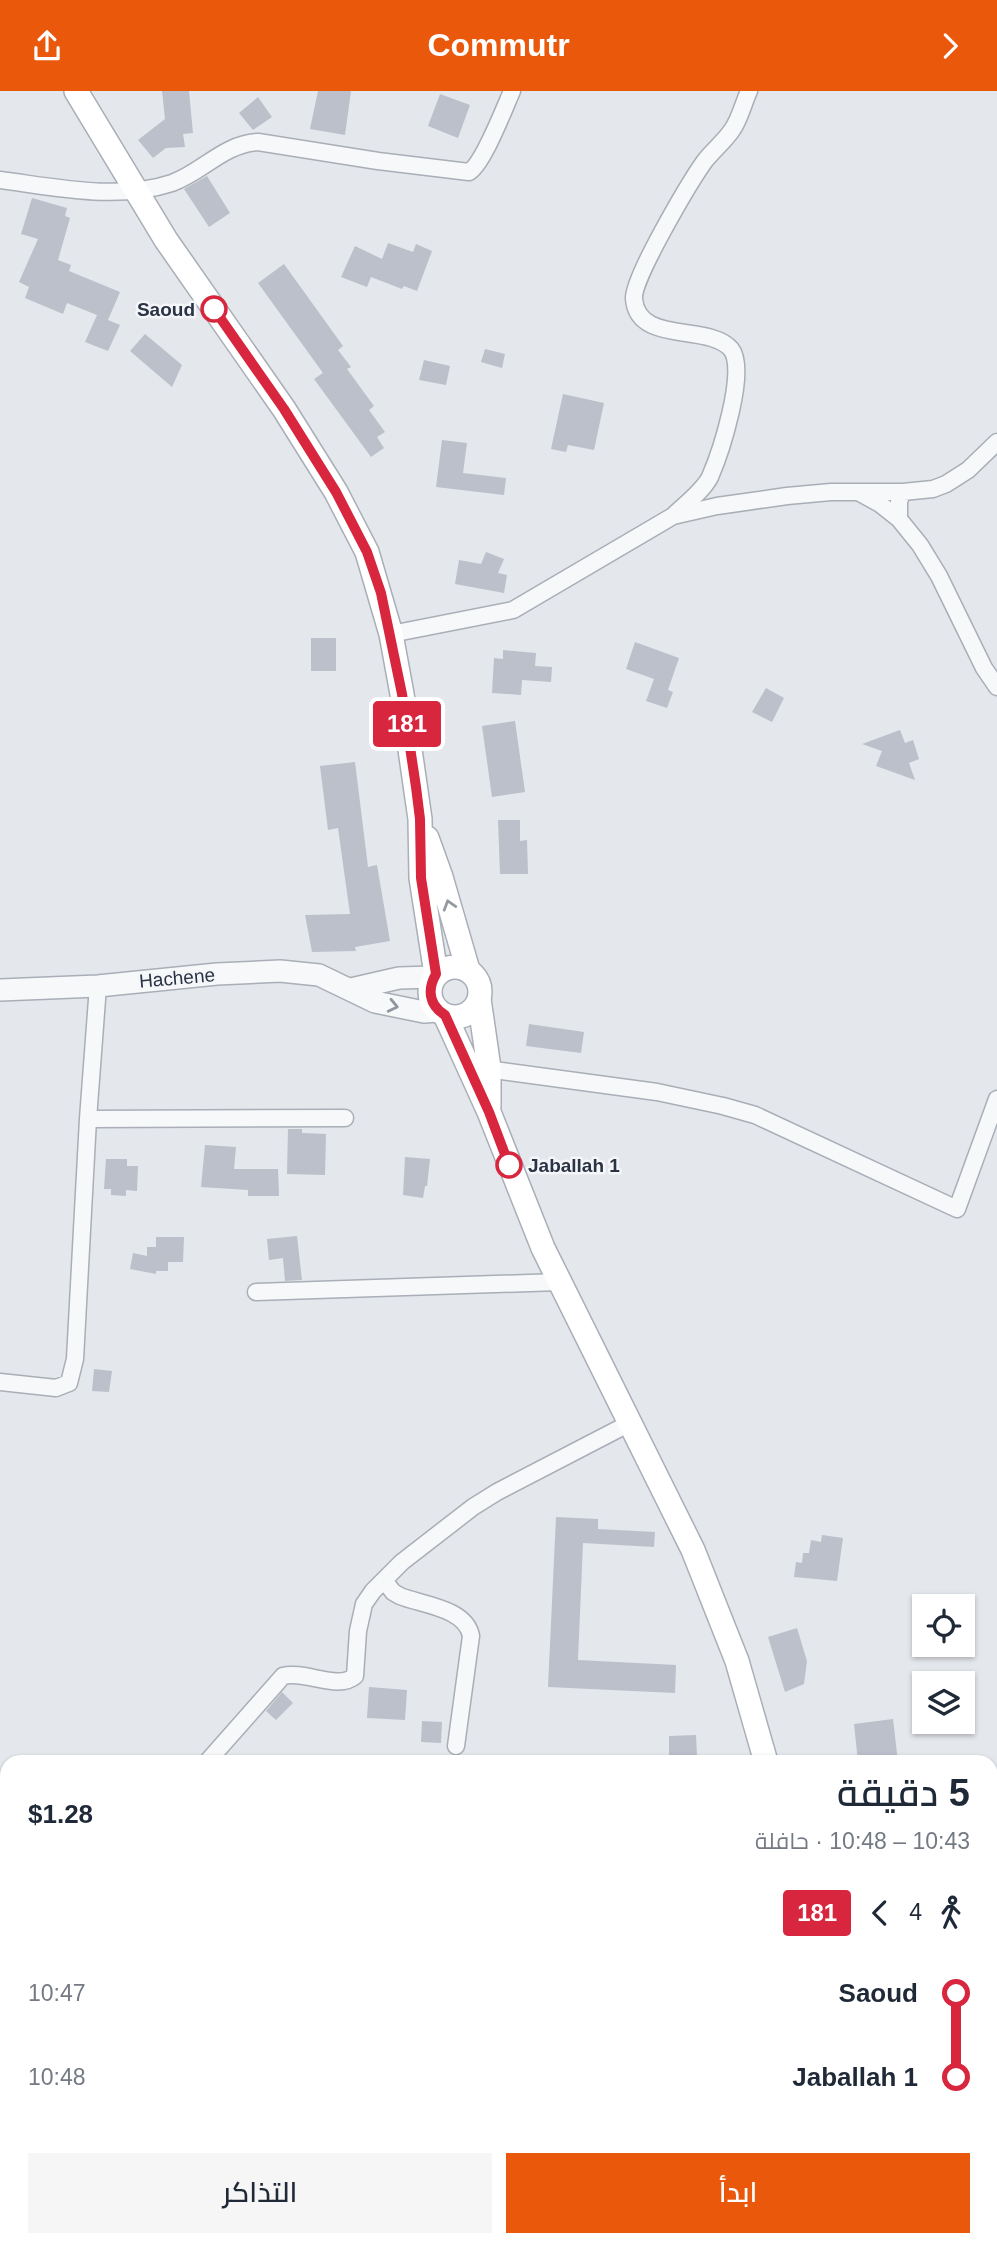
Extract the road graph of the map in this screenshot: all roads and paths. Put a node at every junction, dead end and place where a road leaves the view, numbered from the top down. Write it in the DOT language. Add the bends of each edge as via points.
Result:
graph roads {
  1 [pos="76,91"];
  2 [pos="512,91"];
  3 [pos="749,91"];
  4 [pos="0,180"];
  5 [pos="134,191"];
  6 [pos="997,442"];
  7 [pos="857,492"];
  8 [pos="903,492"];
  9 [pos="673,516"];
  10 [pos="899,519"];
  11 [pos="391,634"];
  12 [pos="997,687"];
  13 [pos="420,819"];
  14 [pos="468,970"];
  15 [pos="435,976"];
  16 [pos="98,986"];
  17 [pos="351,989"];
  18 [pos="0,990"];
  19 [pos="479,999"];
  20 [pos="442,1013"];
  21 [pos="478,1067"];
  22 [pos="997,1099"];
  23 [pos="345,1118"];
  24 [pos="88,1119"];
  25 [pos="559,1282"];
  26 [pos="256,1292"];
  27 [pos="0,1382"];
  28 [pos="630,1423"];
  29 [pos="384,1580"];
  30 [pos="456,1746"];
  31 [pos="213,1755"];
  32 [pos="764,1755"];
  1 -- 5 [label="main road"];
  2 -- 5 [label="street" via="483,154 468,172 246,142 171,183"];
  3 -- 9 [label="street" via="731,132 688,187 633,297 639,316 653,326 725,345 736,361 735,394 709,479"];
  4 -- 5 [label="street" via="79,190"];
  5 -- 11 [label="main road" via="336,492 367,552"];
  6 -- 8 [label="street" via="946,484"];
  7 -- 8 [label="street"];
  7 -- 9 [label="street" via="748,501"];
  7 -- 10 [label="street"];
  8 -- 10 [label="street"];
  9 -- 11 [label="street" via="513,610"];
  10 -- 12 [label="street" via="939,576"];
  11 -- 13 [label="main road"];
  14 -- 13 [label="main road, one-way"];
  13 -- 15 [label="main road" via="421,878"];
  14 -- 15 [label="main road" via="446,968"];
  14 -- 19 [label="main road" via="478,983"];
  15 -- 17 [label="street"];
  15 -- 20 [label="main road" via="430,995"];
  16 -- 17 [label="street, Hachene" via="280,971 319,975"];
  16 -- 18 [label="street, Hachene"];
  16 -- 24 [label="street"];
  17 -- 20 [label="street, Hachene, one-way" via="375,1002"];
  19 -- 20 [label="main road" via="469,1012 453,1017"];
  19 -- 21 [label="main road"];
  20 -- 21 [label="main road"];
  21 -- 22 [label="street" via="723,1105 755,1115 957,1209"];
  21 -- 25 [label="main road" via="489,1112"];
  23 -- 24 [label="street"];
  24 -- 27 [label="street" via="72,1375 69,1383 56,1388"];
  25 -- 26 [label="street"];
  25 -- 28 [label="main road"];
  28 -- 29 [label="street" via="473,1507"];
  28 -- 32 [label="main road" via="710,1591 737,1661"];
  29 -- 30 [label="street" via="400,1596 456,1616 470,1627"];
  29 -- 31 [label="street" via="364,1604 355,1676 345,1682 283,1676"];
}
